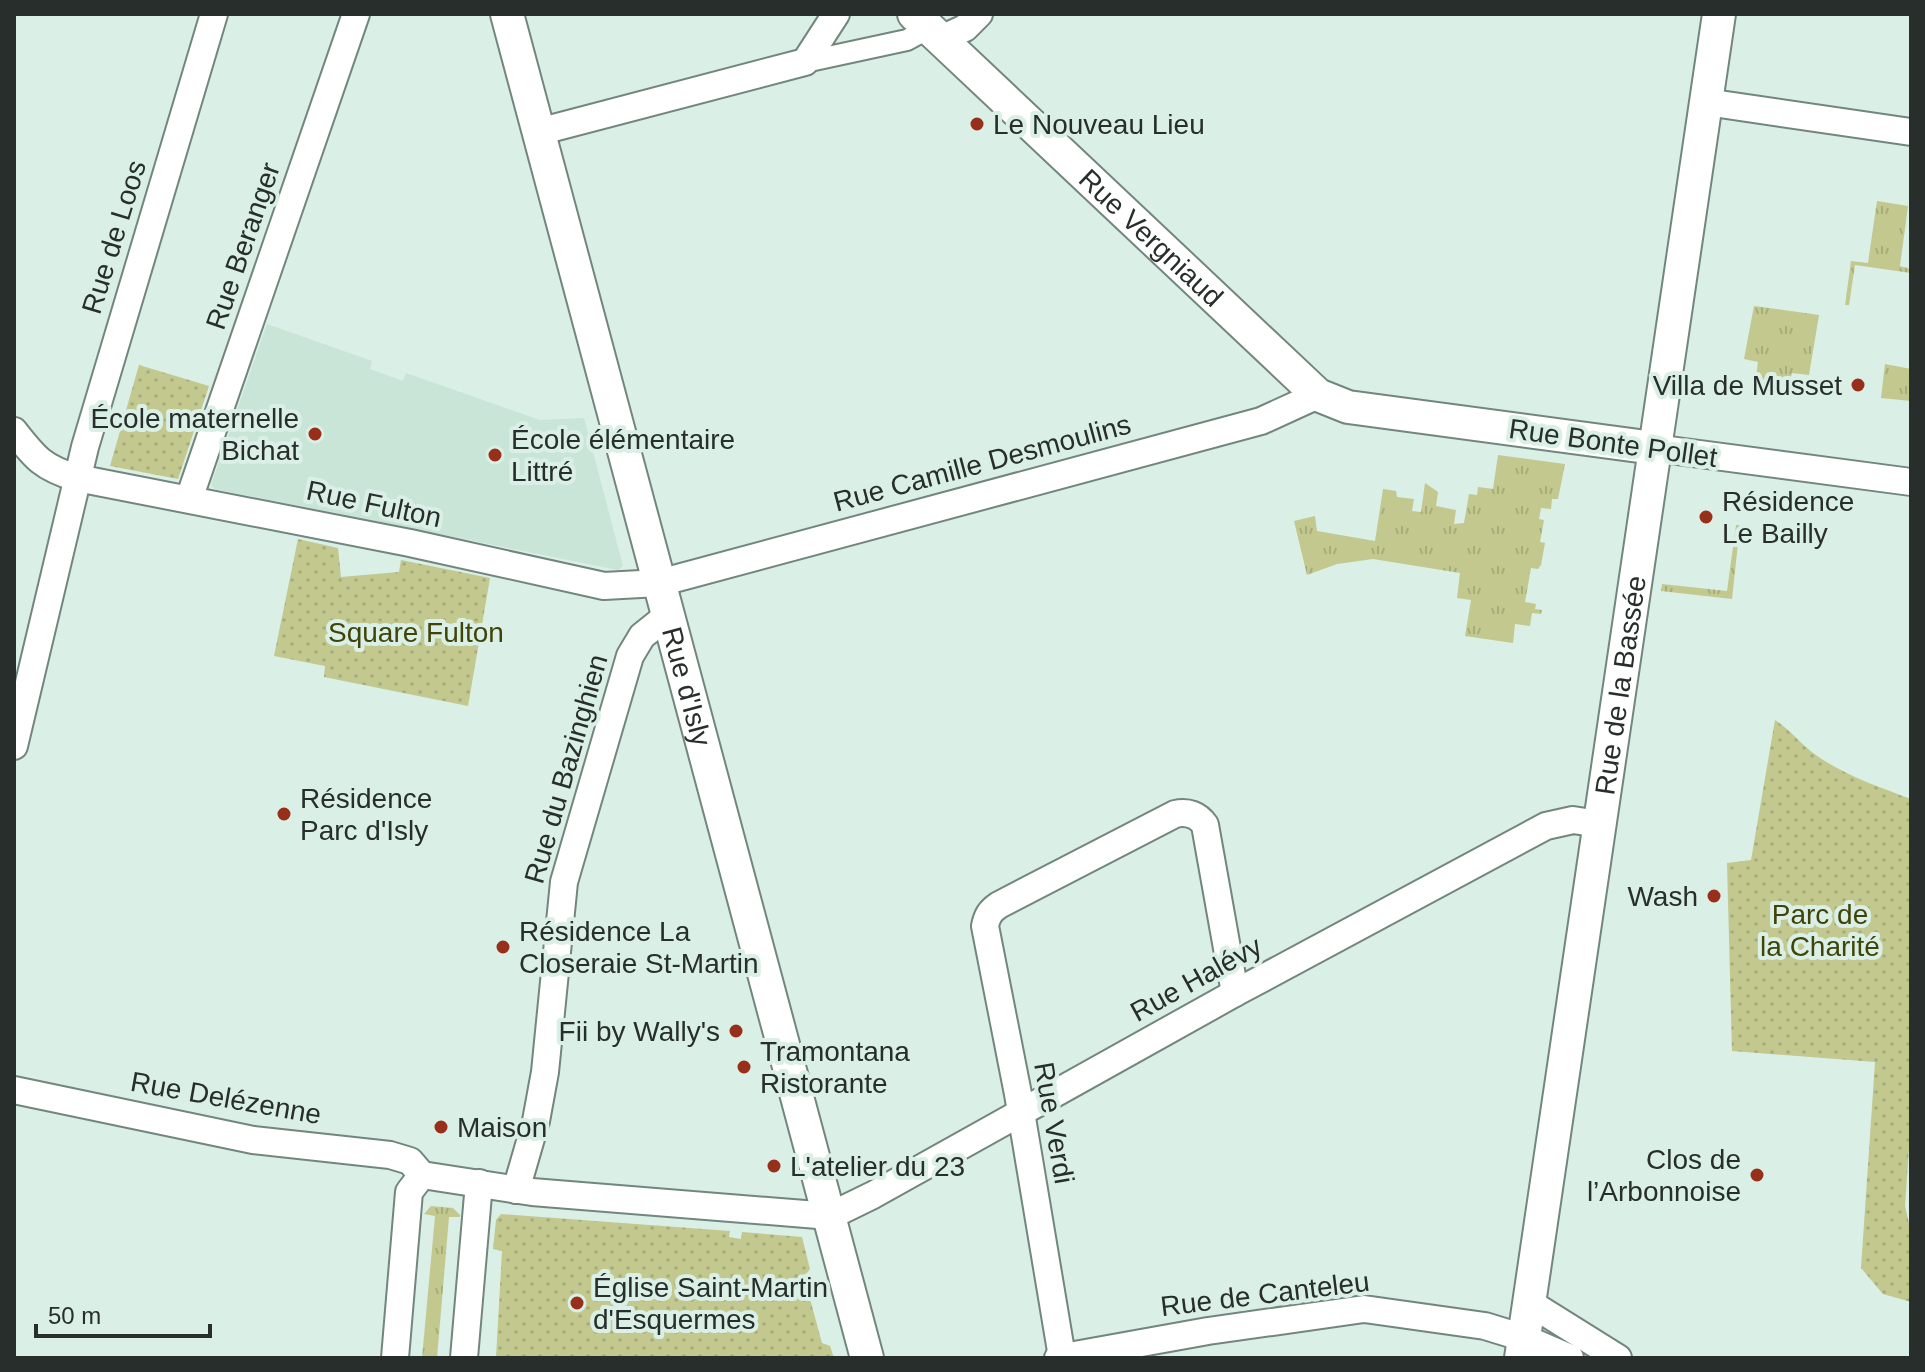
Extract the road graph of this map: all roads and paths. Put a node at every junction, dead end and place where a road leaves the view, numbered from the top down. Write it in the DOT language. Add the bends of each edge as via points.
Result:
graph roads {
  1 [pos="214,14"];
  2 [pos="356,14"];
  3 [pos="507,14"];
  4 [pos="836,14"];
  5 [pos="979,14"];
  6 [pos="1719,14"];
  7 [pos="928,27"];
  8 [pos="805,62"];
  9 [pos="1706,102"];
  10 [pos="538,132"];
  11 [pos="1911,132"];
  12 [pos="1318,395"];
  13 [pos="14,431"];
  14 [pos="1654,448"];
  15 [pos="77,478"];
  16 [pos="1911,482"];
  17 [pos="189,499"];
  18 [pos="659,583"];
  19 [pos="667,616"];
  20 [pos="14,746"];
  21 [pos="1599,824"];
  22 [pos="1235,993"];
  23 [pos="14,1090"];
  24 [pos="1020,1114"];
  25 [pos="422,1175"];
  26 [pos="479,1183"];
  27 [pos="516,1190"];
  28 [pos="830,1216"];
  29 [pos="1530,1303"];
  30 [pos="1523,1348"];
  31 [pos="395,1358"];
  32 [pos="464,1358"];
  33 [pos="867,1358"];
  34 [pos="1060,1358"];
  35 [pos="1570,1358"];
  36 [pos="1618,1358"];
  1 -- 15 [label="street, Rue de Loos"];
  2 -- 17 [label="street, Rue Beranger"];
  3 -- 10 [label="street, Rue d'Isly"];
  4 -- 8 [label="street"];
  5 -- 7 [label="street" via="965,28"];
  6 -- 9 [label="street, Rue de la Bassée"];
  7 -- 8 [label="street" via="907,40"];
  7 -- 12 [label="street, Rue Vergniaud"];
  8 -- 10 [label="street"];
  9 -- 11 [label="street"];
  9 -- 14 [label="street, Rue de la Bassée"];
  10 -- 18 [label="street, Rue d'Isly"];
  12 -- 14 [label="street, Rue Bonte Pollet" via="1361,409"];
  12 -- 18 [label="street, Rue Camille Desmoulins" via="1261,421"];
  13 -- 15 [label="street, Rue Fulton" via="37,461"];
  14 -- 16 [label="street, Rue Bonte Pollet"];
  14 -- 21 [label="street, Rue de la Bassée"];
  15 -- 17 [label="street, Rue Fulton"];
  15 -- 20 [label="street, Rue de Loos"];
  17 -- 18 [label="street, Rue Fulton" via="604,586"];
  18 -- 19 [label="street, Rue d'Isly"];
  19 -- 27 [label="street, Rue du Bazinghien" via="642,636 630,656 570,857 561,897 542,1093"];
  19 -- 28 [label="street, Rue d'Isly"];
  21 -- 22 [label="street, Rue Halévy" via="1573,820 1546,826"];
  21 -- 29 [label="street, Rue de la Bassée"];
  22 -- 24 [label="street, Rue Halévy"];
  22 -- 24 [label="street, Rue Verdi" via="1205,825 1192,814 1175,814 999,905 985,926"];
  23 -- 25 [label="street, Rue Delézenne" via="253,1140 390,1155 410,1161"];
  24 -- 28 [label="street, Rue Halévy"];
  24 -- 34 [label="street, Rue Verdi"];
  25 -- 26 [label="street"];
  25 -- 31 [label="street" via="409,1192"];
  26 -- 27 [label="street"];
  26 -- 32 [label="street"];
  27 -- 28 [label="street"];
  28 -- 33 [label="street, Rue d'Isly"];
  29 -- 30 [label="street, Rue de la Bassée"];
  29 -- 36 [label="street"];
  30 -- 34 [label="street, Rue de Canteleu" via="1493,1328 1349,1309"];
  30 -- 35 [label="street, Rue de Canteleu"];
}
